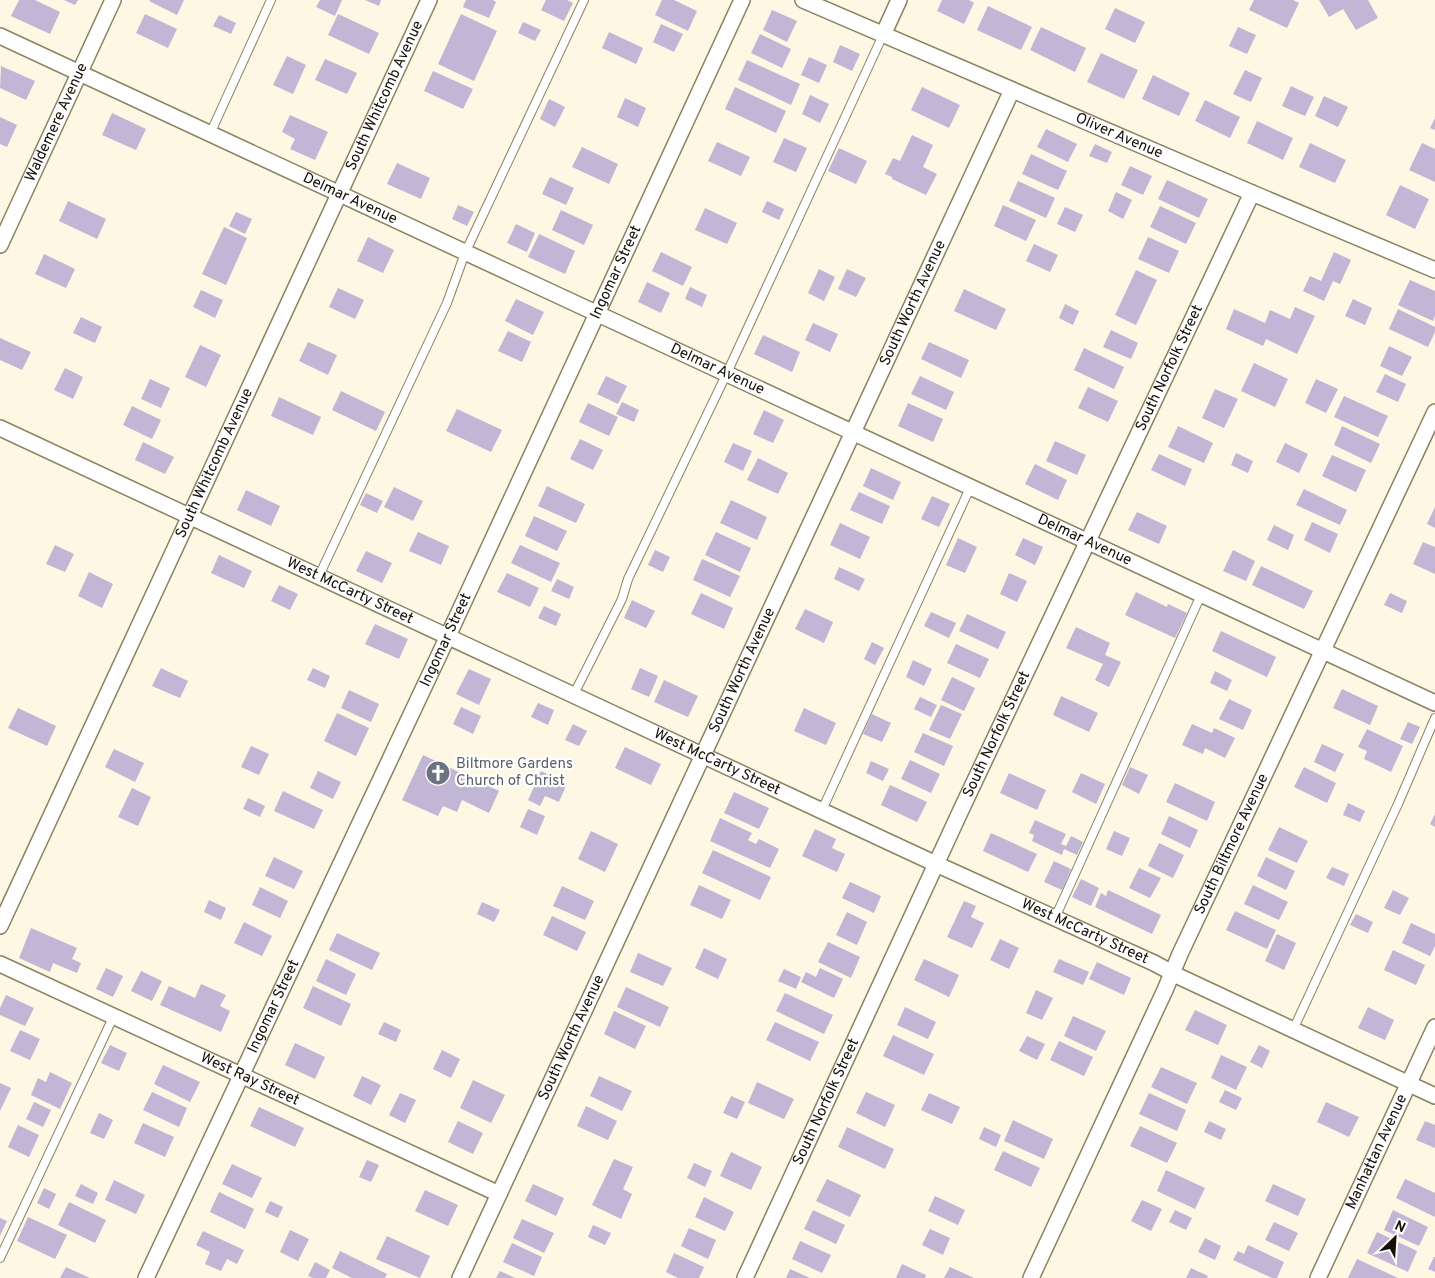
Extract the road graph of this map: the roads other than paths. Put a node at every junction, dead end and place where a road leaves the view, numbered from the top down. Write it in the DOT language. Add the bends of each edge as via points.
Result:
graph roads {
  1 [pos="113,0"];
  2 [pos="271,0"];
  3 [pos="429,0"];
  4 [pos="584,0"];
  5 [pos="742,0"];
  6 [pos="803,0"];
  7 [pos="899,0"];
  8 [pos="883,35"];
  9 [pos="0,36"];
  10 [pos="80,72"];
  11 [pos="1012,90"];
  12 [pos="210,134"];
  13 [pos="1252,193"];
  14 [pos="339,194"];
  15 [pos="0,245"];
  16 [pos="465,253"];
  17 [pos="1435,270"];
  18 [pos="597,314"];
  19 [pos="726,375"];
  20 [pos="1435,412"];
  21 [pos="0,428"];
  22 [pos="852,433"];
  23 [pos="970,488"];
  24 [pos="190,516"];
  25 [pos="1087,542"];
  26 [pos="319,576"];
  27 [pos="1201,595"];
  28 [pos="448,636"];
  29 [pos="1324,652"];
  30 [pos="574,694"];
  31 [pos="1435,703"];
  32 [pos="1435,718"];
  33 [pos="703,754"];
  34 [pos="822,810"];
  35 [pos="936,864"];
  36 [pos="1055,918"];
  37 [pos="0,926"];
  38 [pos="0,964"];
  39 [pos="1172,973"];
  40 [pos="110,1024"];
  41 [pos="1435,1027"];
  42 [pos="1293,1030"];
  43 [pos="241,1074"];
  44 [pos="1409,1083"];
  45 [pos="1435,1096"];
  46 [pos="499,1194"];
  47 [pos="0,1258"];
  48 [pos="146,1278"];
  49 [pos="460,1278"];
  50 [pos="745,1278"];
  51 [pos="1032,1278"];
  52 [pos="1318,1278"];
  1 -- 10 [label="street, Waldemere Avenue"];
  2 -- 12 [label="lane"];
  3 -- 14 [label="street, South Whitcomb Avenue"];
  4 -- 16 [label="lane"];
  5 -- 18 [label="street, Ingomar Street"];
  6 -- 8 [label="street, Oliver Avenue"];
  7 -- 8 [label="street"];
  8 -- 11 [label="street, Oliver Avenue"];
  8 -- 19 [label="lane"];
  9 -- 10 [label="street, Delmar Avenue"];
  10 -- 12 [label="street, Delmar Avenue"];
  10 -- 15 [label="street, Waldemere Avenue"];
  11 -- 13 [label="street, Oliver Avenue"];
  11 -- 22 [label="street, South Worth Avenue"];
  12 -- 14 [label="street, Delmar Avenue"];
  13 -- 17 [label="street, Oliver Avenue"];
  13 -- 25 [label="street, South Norfolk Street"];
  14 -- 16 [label="street, Delmar Avenue"];
  14 -- 24 [label="street, South Whitcomb Avenue"];
  16 -- 18 [label="street, Delmar Avenue"];
  16 -- 26 [label="lane" via="447,303"];
  18 -- 19 [label="street, Delmar Avenue"];
  18 -- 28 [label="street, Ingomar Street"];
  19 -- 22 [label="street, Delmar Avenue"];
  19 -- 30 [label="lane"];
  20 -- 29 [label="street, South Biltmore Avenue"];
  21 -- 24 [label="street, West McCarty Street"];
  22 -- 23 [label="street, Delmar Avenue"];
  22 -- 33 [label="street, South Worth Avenue"];
  23 -- 25 [label="street, Delmar Avenue"];
  23 -- 34 [label="lane"];
  24 -- 26 [label="street, West McCarty Street"];
  24 -- 37 [label="street, South Whitcomb Avenue"];
  25 -- 27 [label="street, Delmar Avenue"];
  25 -- 35 [label="street, South Norfolk Street"];
  26 -- 28 [label="street, West McCarty Street"];
  27 -- 29 [label="street, Delmar Avenue"];
  27 -- 36 [label="lane"];
  28 -- 30 [label="street, West McCarty Street"];
  28 -- 43 [label="street, Ingomar Street"];
  29 -- 31 [label="street, Delmar Avenue"];
  29 -- 39 [label="street, South Biltmore Avenue"];
  30 -- 33 [label="street, West McCarty Street"];
  32 -- 42 [label="lane"];
  33 -- 34 [label="street, West McCarty Street"];
  33 -- 46 [label="street, South Worth Avenue"];
  34 -- 35 [label="street, West McCarty Street"];
  35 -- 36 [label="street, West McCarty Street"];
  35 -- 50 [label="street, South Norfolk Street"];
  36 -- 39 [label="street, West McCarty Street"];
  38 -- 43 [label="street, West Ray Street"];
  39 -- 42 [label="street, West McCarty Street"];
  39 -- 51 [label="street, South Biltmore Avenue"];
  40 -- 47 [label="lane"];
  41 -- 44 [label="street, Manhattan Avenue"];
  42 -- 44 [label="street, West McCarty Street"];
  43 -- 46 [label="street, West Ray Street"];
  43 -- 48 [label="street, Ingomar Street"];
  44 -- 45 [label="street, West McCarty Street"];
  44 -- 52 [label="street, Manhattan Avenue"];
  46 -- 49 [label="street, South Worth Avenue"];
}
